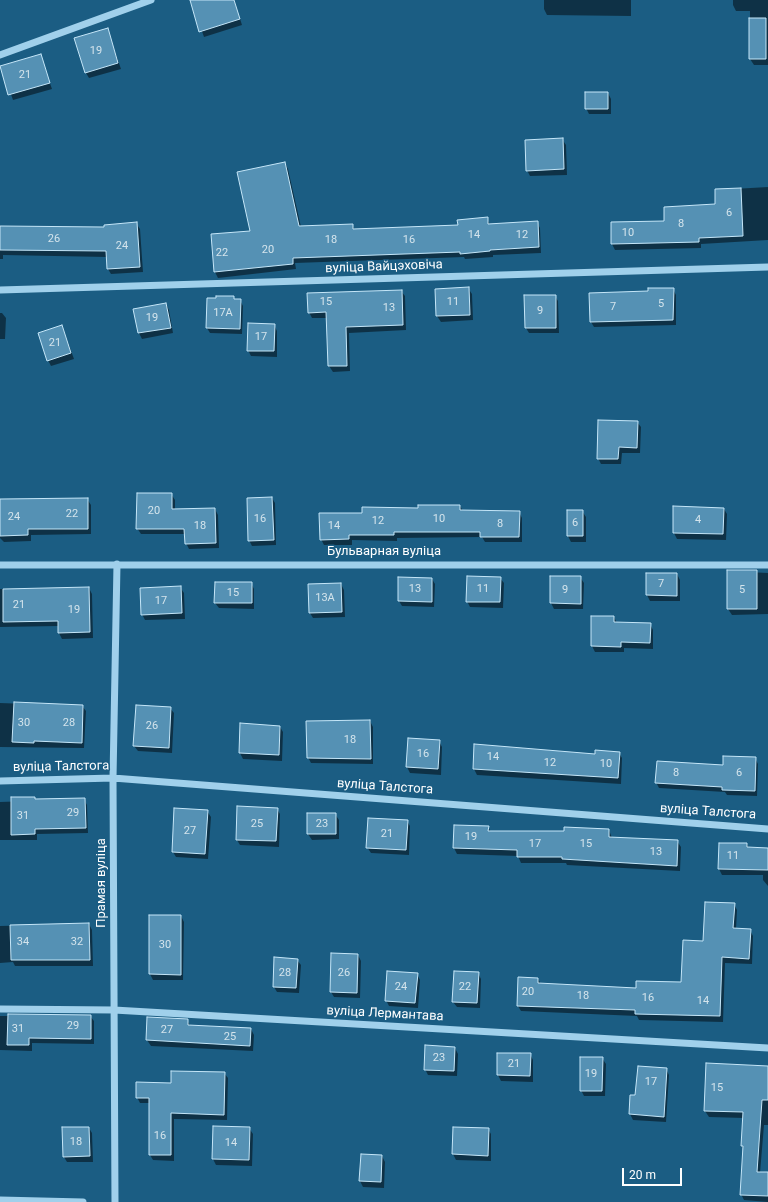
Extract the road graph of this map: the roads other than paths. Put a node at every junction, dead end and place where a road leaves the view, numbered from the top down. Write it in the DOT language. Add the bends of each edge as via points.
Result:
graph roads {
  1 [pos="151,0"];
  2 [pos="0,55"];
  3 [pos="768,267"];
  4 [pos="0,290"];
  5 [pos="117,564"];
  6 [pos="0,565"];
  7 [pos="768,565"];
  8 [pos="113,778"];
  9 [pos="0,781"];
  10 [pos="768,829"];
  11 [pos="0,1009"];
  12 [pos="114,1010"];
  13 [pos="768,1048"];
  14 [pos="0,1200"];
  15 [pos="83,1202"];
  16 [pos="116,1202"];
  1 -- 2 [label="street"];
  3 -- 4 [label="street, вуліца Вайцэховіча"];
  5 -- 6 [label="street, Бульварная вуліца"];
  5 -- 7 [label="street, Бульварная вуліца"];
  5 -- 8 [label="street, Прамая вуліца"];
  8 -- 9 [label="street, вуліца Талстога"];
  8 -- 10 [label="street, вуліца Талстога"];
  8 -- 12 [label="street, Прамая вуліца"];
  11 -- 12 [label="street, вуліца Лермантава"];
  12 -- 13 [label="street, вуліца Лермантава"];
  12 -- 16 [label="street, Прамая вуліца"];
  14 -- 15 [label="street"];
}
